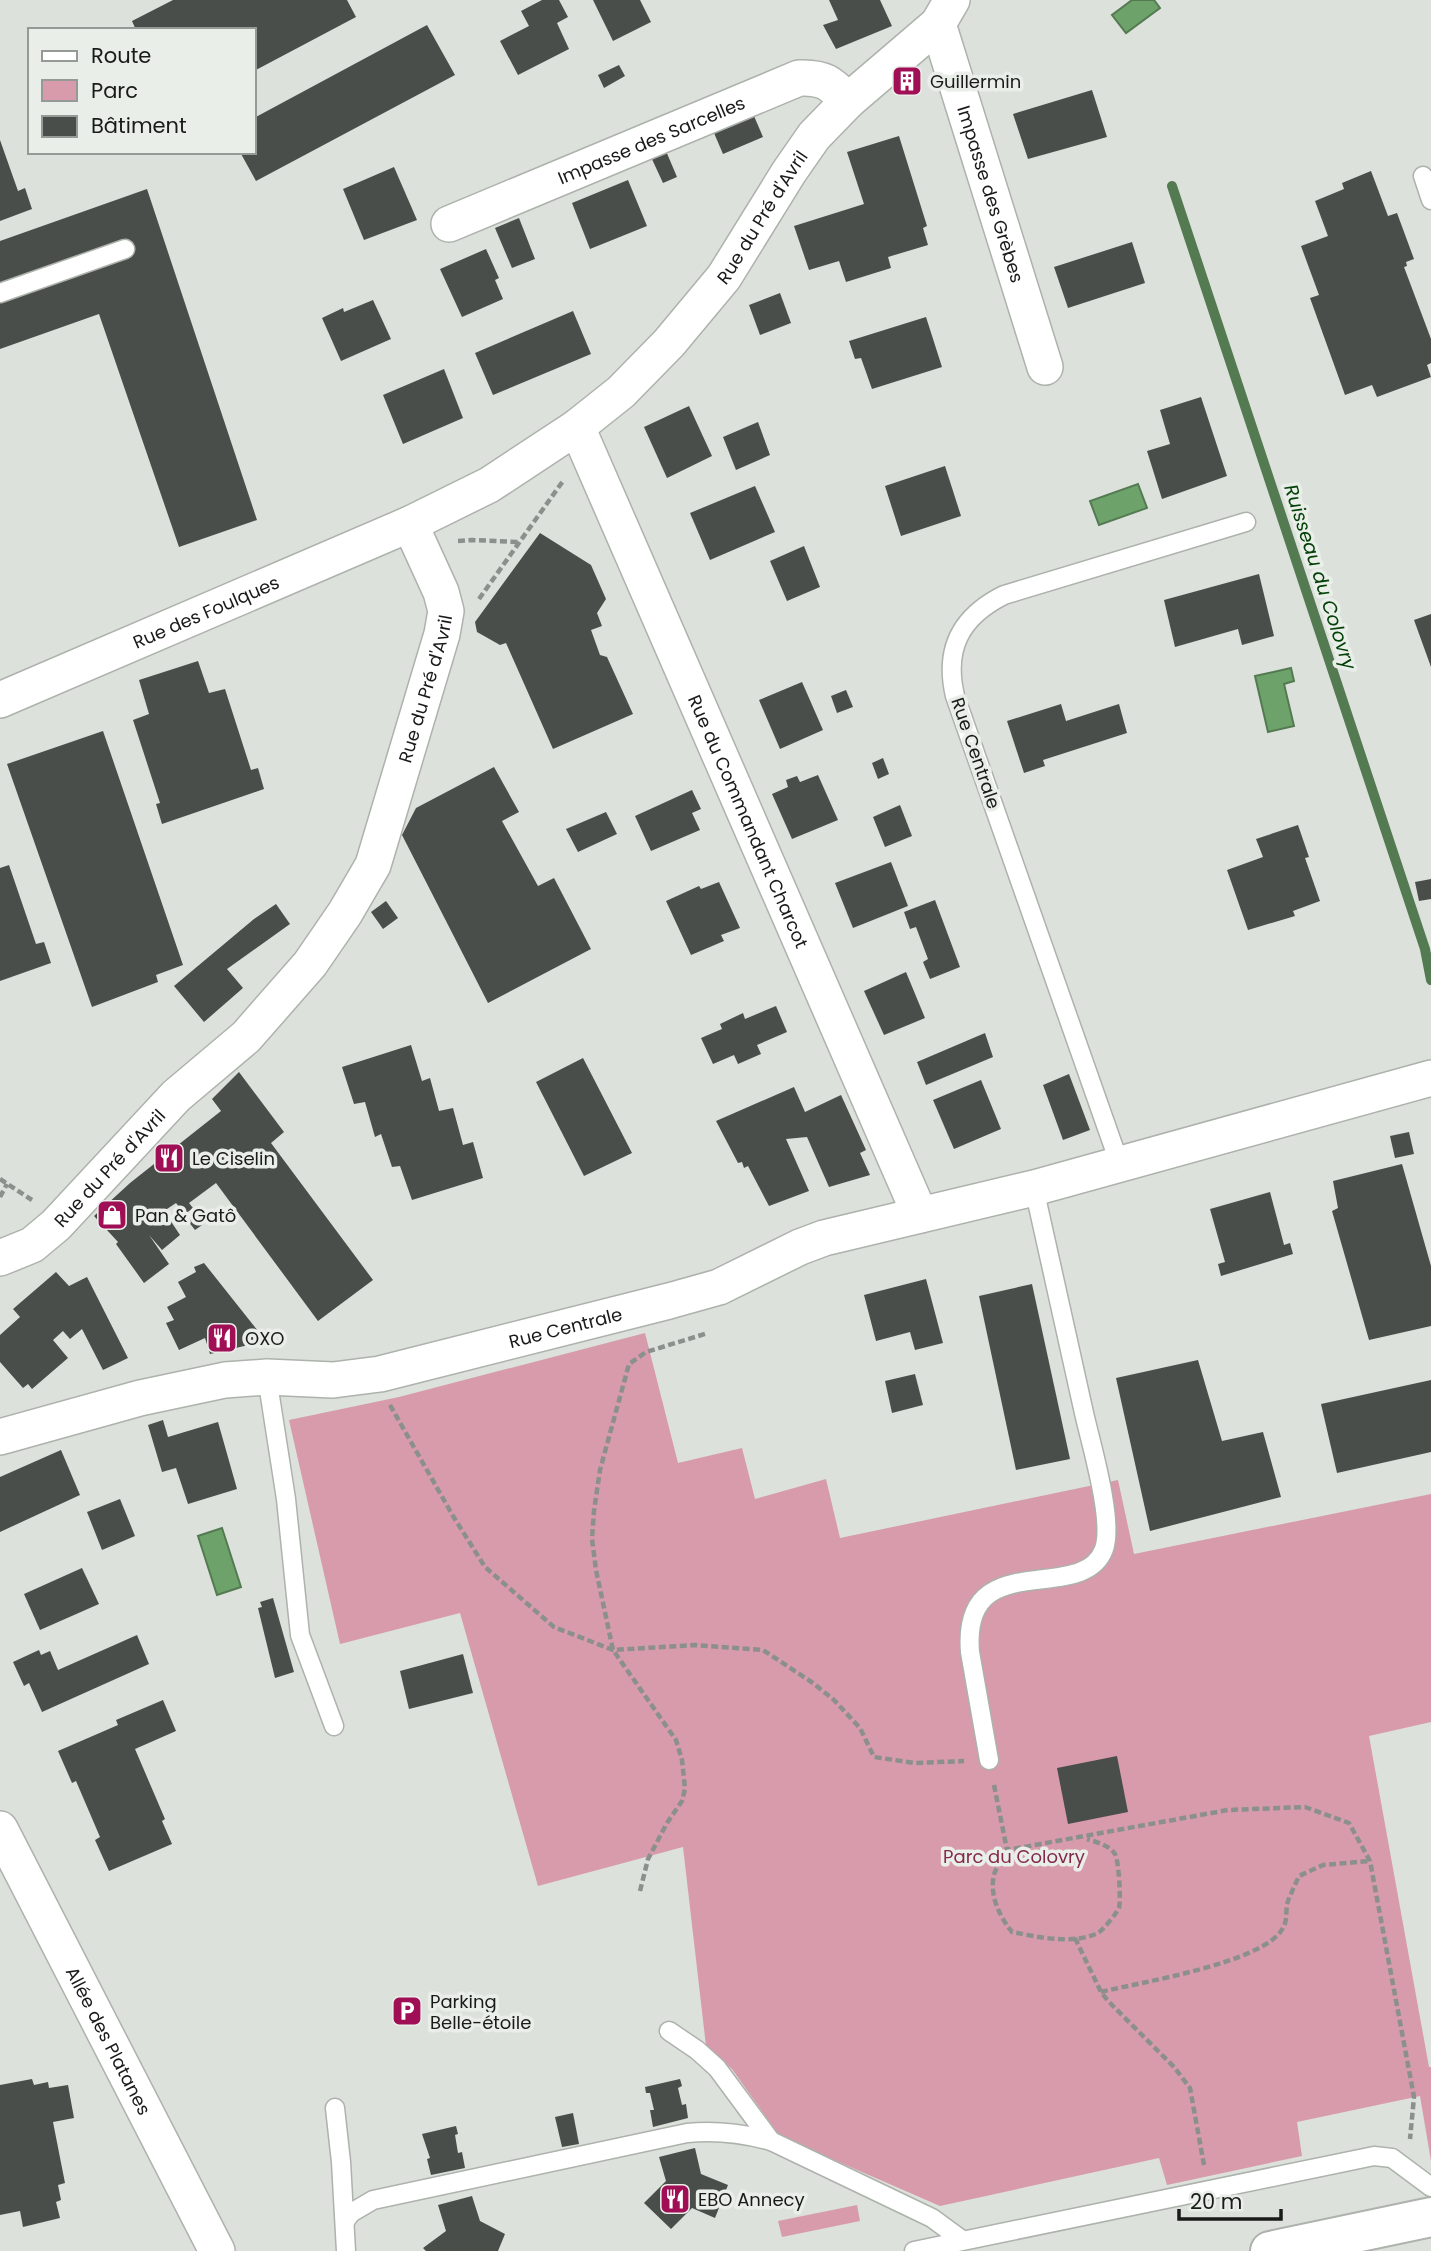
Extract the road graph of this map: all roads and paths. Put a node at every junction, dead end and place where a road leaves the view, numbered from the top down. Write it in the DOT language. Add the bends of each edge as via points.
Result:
graph roads {
  1 [pos="945,12"];
  2 [pos="848,101"];
  3 [pos="1423,176"];
  4 [pos="1431,200"];
  5 [pos="449,224"];
  6 [pos="125,249"];
  7 [pos="0,293"];
  8 [pos="1045,367"];
  9 [pos="583,442"];
  10 [pos="1246,522"];
  11 [pos="417,538"];
  12 [pos="520,542"];
  13 [pos="471,609"];
  14 [pos="0,701"];
  15 [pos="1431,1078"];
  16 [pos="1120,1165"];
  17 [pos="7,1184"];
  18 [pos="1034,1188"];
  19 [pos="0,1197"];
  20 [pos="920,1215"];
  21 [pos="0,1258"];
  22 [pos="708,1333"];
  23 [pos="380,1374"];
  24 [pos="267,1377"];
  25 [pos="0,1437"];
  26 [pos="613,1650"];
  27 [pos="334,1726"];
  28 [pos="989,1760"];
  29 [pos="0,1829"];
  30 [pos="1084,1838"];
  31 [pos="1007,1850"];
  32 [pos="1370,1861"];
  33 [pos="640,1891"];
  34 [pos="1076,1938"];
  35 [pos="1101,1992"];
  36 [pos="668,2032"];
  37 [pos="335,2108"];
  38 [pos="771,2141"];
  39 [pos="1407,2167"];
  40 [pos="1431,2188"];
  41 [pos="1209,2189"];
  42 [pos="1431,2217"];
  43 [pos="345,2221"];
  44 [pos="962,2240"];
  45 [pos="217,2251"];
  46 [pos="346,2251"];
  47 [pos="914,2251"];
  48 [pos="1270,2251"];
  1 -- 2 [label="street, Rue du Pré d'Avril"];
  1 -- 8 [label="street, Impasse des Grèbes"];
  2 -- 5 [label="street, Impasse des Sarcelles" via="817,77 799,78"];
  2 -- 9 [label="street, Rue du Pré d'Avril" via="814,136 724,277"];
  3 -- 4 [label="lane"];
  6 -- 7 [label="lane"];
  9 -- 11 [label="street, Rue du Pré d'Avril" via="489,485"];
  9 -- 12 [label="path" via="569,474"];
  9 -- 20 [label="street, Rue du Commandant Charcot"];
  10 -- 16 [label="lane, Rue Centrale" via="1004,595 975,613 956,642 951,660 955,696"];
  11 -- 12 [label="path" via="446,543"];
  11 -- 14 [label="street, Rue des Foulques"];
  11 -- 21 [label="street, Rue du Pré d'Avril" via="446,611 373,865 310,964 246,1037 176,1096 56,1225 32,1245"];
  12 -- 13 [label="path"];
  15 -- 16 [label="street, Rue Centrale"];
  16 -- 18 [label="street, Rue Centrale"];
  17 -- 19 [label="path"];
  18 -- 20 [label="street, Rue Centrale"];
  18 -- 28 [label="lane" via="1107,1535 1101,1556 1086,1571 1002,1586 980,1603 969,1638"];
  20 -- 23 [label="street, Rue Centrale" via="824,1238 719,1287"];
  22 -- 26 [label="path" via="637,1357 625,1375 600,1470 592,1539"];
  23 -- 24 [label="street, Rue Centrale" via="333,1380"];
  23 -- 26 [label="path" via="402,1429 485,1567 554,1627"];
  24 -- 25 [label="street, Rue Centrale" via="226,1380 140,1398"];
  24 -- 27 [label="lane" via="300,1635"];
  26 -- 28 [label="path" via="695,1645 763,1650 834,1700 860,1728 874,1756 915,1763"];
  26 -- 33 [label="path" via="677,1740 682,1760 682,1801 648,1859"];
  28 -- 31 [label="path"];
  29 -- 45 [label="street, Allée des Platanes"];
  30 -- 31 [label="path"];
  30 -- 32 [label="path" via="1228,1811 1305,1807 1349,1823"];
  30 -- 34 [label="path" via="1105,1845 1115,1855 1119,1908 1100,1932"];
  31 -- 34 [label="path" via="994,1875 995,1902 1006,1925 1012,1932 1042,1938"];
  32 -- 35 [label="path" via="1323,1865 1299,1876 1287,1903 1285,1926 1257,1950 1219,1964"];
  32 -- 39 [label="path" via="1414,2097"];
  34 -- 35 [label="path"];
  35 -- 41 [label="path" via="1191,2088"];
  36 -- 38 [label="lane" via="717,2068"];
  37 -- 43 [label="lane"];
  38 -- 43 [label="lane" via="711,2130 687,2133 373,2200"];
  38 -- 44 [label="lane" via="932,2218"];
  39 -- 40 [label="lane"];
  39 -- 41 [label="lane" via="1392,2158 1374,2156"];
  41 -- 44 [label="lane"];
  42 -- 48 [label="main road"];
  43 -- 46 [label="lane"];
  44 -- 47 [label="lane"];
}
